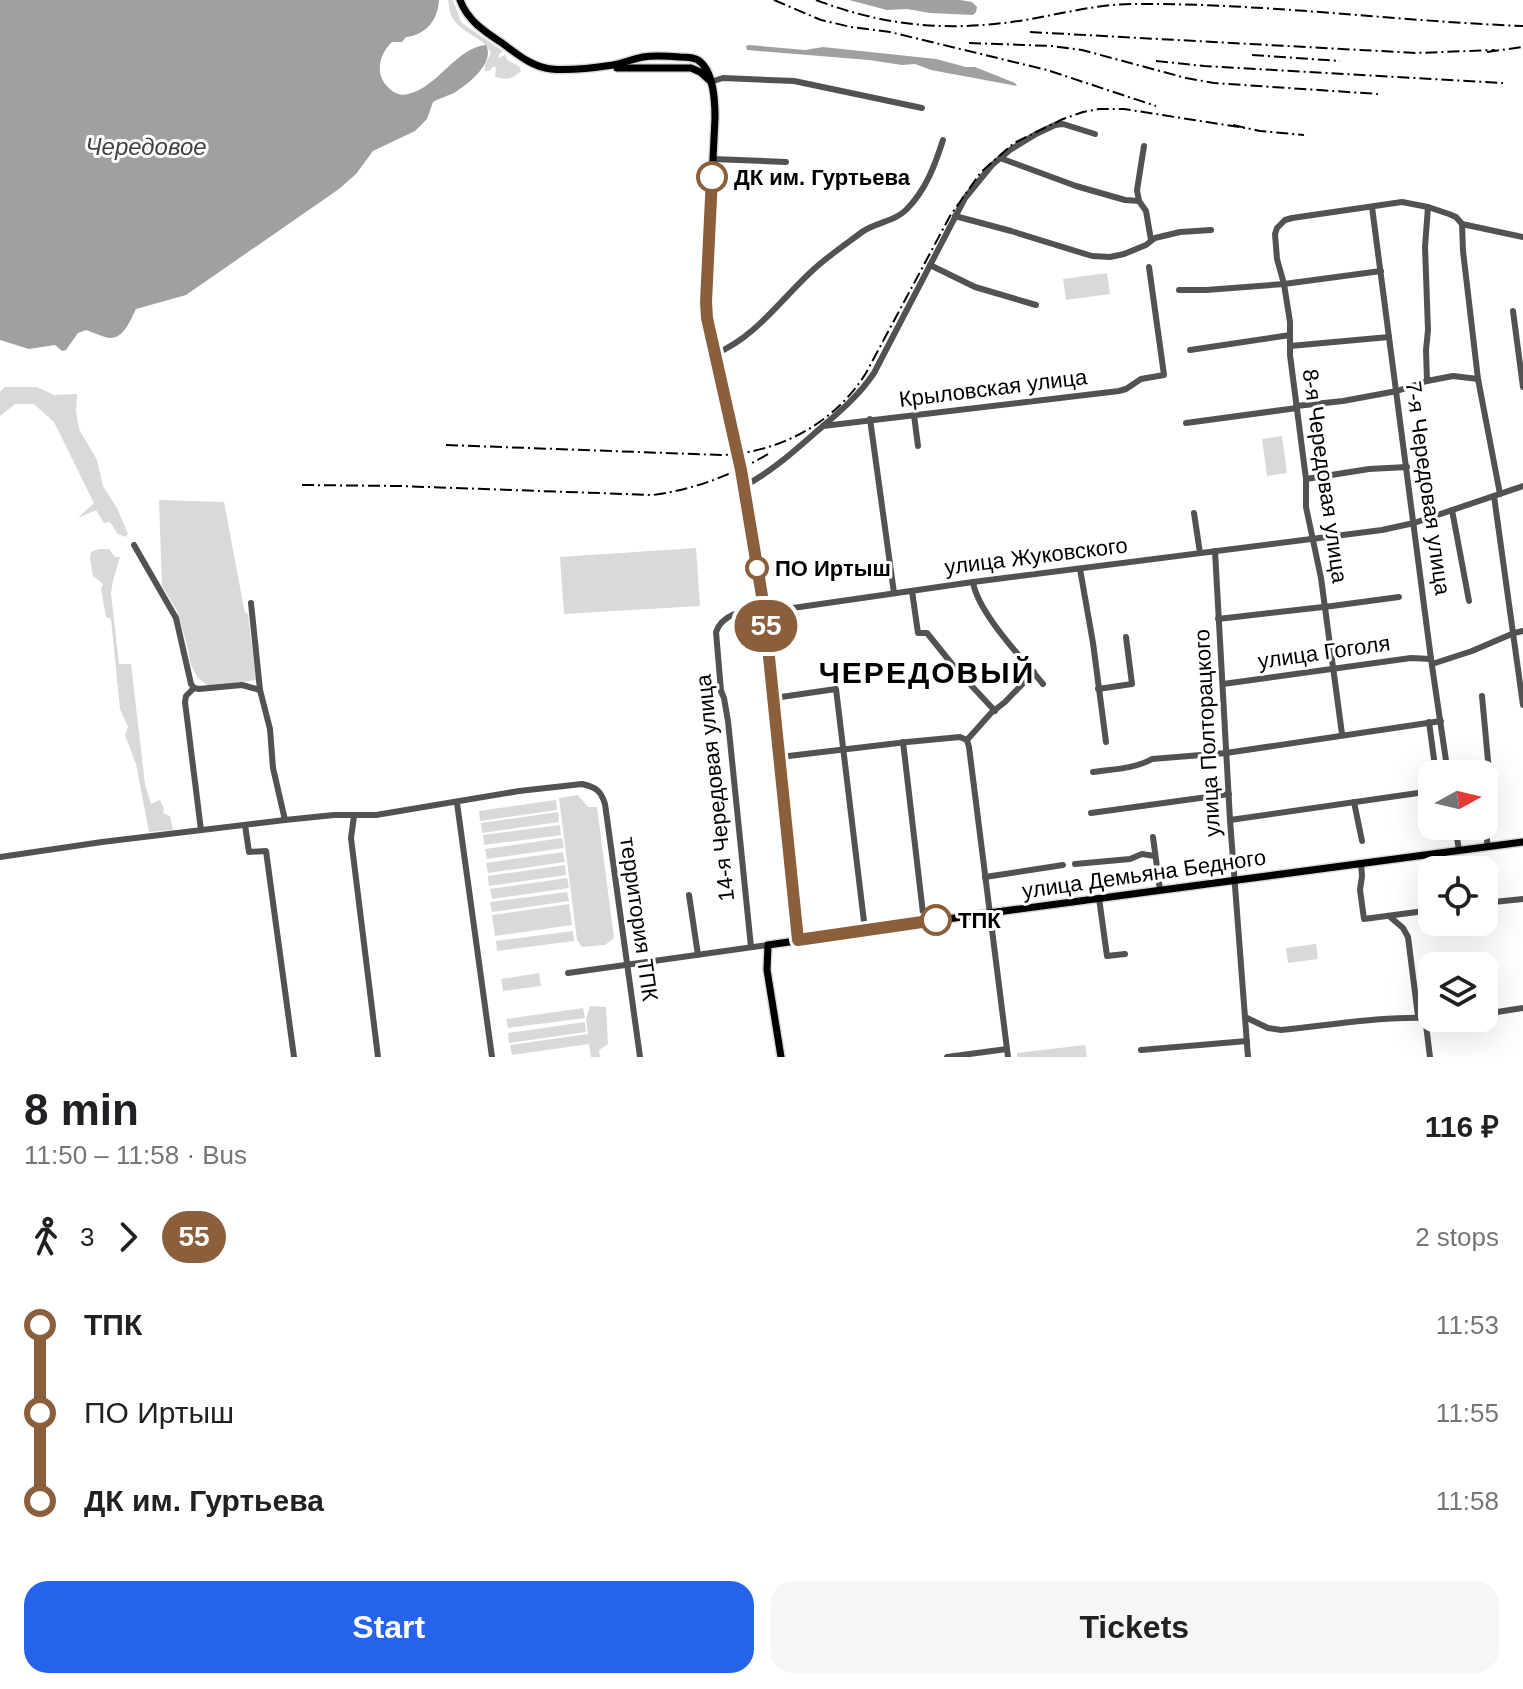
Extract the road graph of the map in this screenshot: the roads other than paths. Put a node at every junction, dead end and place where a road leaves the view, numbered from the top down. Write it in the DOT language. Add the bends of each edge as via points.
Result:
graph roads {
  1 [pos="460,0"];
  2 [pos="710,82"];
  3 [pos="922,108"];
  4 [pos="1095,134"];
  5 [pos="943,140"];
  6 [pos="1144,146"];
  7 [pos="1000,158"];
  8 [pos="713,159"];
  9 [pos="786,162"];
  10 [pos="1139,201"];
  11 [pos="1372,207"];
  12 [pos="1428,207"];
  13 [pos="955,216"];
  14 [pos="1462,224"];
  15 [pos="1211,230"];
  16 [pos="1523,237"];
  17 [pos="1151,240"];
  18 [pos="930,265"];
  19 [pos="1149,267"];
  20 [pos="1381,271"];
  21 [pos="1284,284"];
  22 [pos="1179,290"];
  23 [pos="1036,305"];
  24 [pos="1513,311"];
  25 [pos="1290,335"];
  26 [pos="1389,337"];
  27 [pos="1290,346"];
  28 [pos="1190,350"];
  29 [pos="715,354"];
  30 [pos="1478,379"];
  31 [pos="1427,381"];
  32 [pos="1523,387"];
  33 [pos="1397,391"];
  34 [pos="1297,407"];
  35 [pos="914,415"];
  36 [pos="870,419"];
  37 [pos="1186,423"];
  38 [pos="823,426"];
  39 [pos="918,446"];
  40 [pos="1407,467"];
  41 [pos="1306,479"];
  42 [pos="744,486"];
  43 [pos="1523,486"];
  44 [pos="1497,495"];
  45 [pos="1452,510"];
  46 [pos="1194,513"];
  47 [pos="1414,523"];
  48 [pos="1313,540"];
  49 [pos="134,545"];
  50 [pos="1215,551"];
  51 [pos="1200,553"];
  52 [pos="1080,569"];
  53 [pos="973,582"];
  54 [pos="912,591"];
  55 [pos="894,593"];
  56 [pos="1399,597"];
  57 [pos="1469,601"];
  58 [pos="251,603"];
  59 [pos="1324,607"];
  60 [pos="764,610"];
  61 [pos="1218,619"];
  62 [pos="719,624"];
  63 [pos="1523,631"];
  64 [pos="1514,633"];
  65 [pos="1126,637"];
  66 [pos="1432,662"];
  67 [pos="1334,669"];
  68 [pos="1034,672"];
  69 [pos="1043,684"];
  70 [pos="1223,684"];
  71 [pos="194,688"];
  72 [pos="1098,689"];
  73 [pos="260,690"];
  74 [pos="1482,696"];
  75 [pos="774,698"];
  76 [pos="1523,705"];
  77 [pos="995,711"];
  78 [pos="1441,721"];
  79 [pos="1429,722"];
  80 [pos="1342,734"];
  81 [pos="967,740"];
  82 [pos="903,742"];
  83 [pos="1106,742"];
  84 [pos="845,749"];
  85 [pos="1226,753"];
  86 [pos="780,757"];
  87 [pos="1434,760"];
  88 [pos="1446,760"];
  89 [pos="1093,772"];
  90 [pos="1418,793"];
  91 [pos="1229,794"];
  92 [pos="1354,802"];
  93 [pos="457,803"];
  94 [pos="1091,813"];
  95 [pos="354,816"];
  96 [pos="285,820"];
  97 [pos="1230,820"];
  98 [pos="245,825"];
  99 [pos="201,830"];
  100 [pos="1153,837"];
  101 [pos="1457,840"];
  102 [pos="1362,841"];
  103 [pos="1523,842"];
  104 [pos="1488,847"];
  105 [pos="1459,850"];
  106 [pos="1155,856"];
  107 [pos="0,857"];
  108 [pos="1361,863"];
  109 [pos="1075,864"];
  110 [pos="1063,865"];
  111 [pos="985,877"];
  112 [pos="1234,880"];
  113 [pos="1160,890"];
  114 [pos="689,895"];
  115 [pos="1099,898"];
  116 [pos="1523,899"];
  117 [pos="1498,902"];
  118 [pos="1418,912"];
  119 [pos="989,913"];
  120 [pos="1388,915"];
  121 [pos="924,922"];
  122 [pos="865,930"];
  123 [pos="798,940"];
  124 [pos="768,945"];
  125 [pos="751,947"];
  126 [pos="1125,954"];
  127 [pos="698,955"];
  128 [pos="628,965"];
  129 [pos="568,973"];
  130 [pos="1418,984"];
  131 [pos="1523,1008"];
  132 [pos="1498,1012"];
  133 [pos="1245,1017"];
  134 [pos="1418,1018"];
  135 [pos="1427,1032"];
  136 [pos="1247,1041"];
  137 [pos="1141,1050"];
  138 [pos="1007,1053"];
  139 [pos="294,1057"];
  140 [pos="378,1057"];
  141 [pos="492,1057"];
  142 [pos="640,1057"];
  143 [pos="781,1057"];
  144 [pos="947,1057"];
  145 [pos="1248,1057"];
  146 [pos="1430,1057"];
  1 -- 2 [label="main road" via="469,19 531,63 551,69 650,56 694,58"];
  2 -- 3 [label="street" via="794,81"];
  2 -- 8 [label="main road" via="715,101"];
  4 -- 7 [label="street" via="1060,124"];
  5 -- 29 [label="street" via="930,177 907,209 868,228 828,257 747,335"];
  6 -- 10 [label="street"];
  7 -- 10 [label="street" via="1076,186"];
  7 -- 13 [label="street"];
  8 -- 9 [label="street"];
  8 -- 29 [label="main road" via="706,302"];
  10 -- 17 [label="street"];
  11 -- 12 [label="street" via="1402,202"];
  11 -- 20 [label="street, 7-я Чередовая улица"];
  11 -- 21 [label="street, 8-я Чередовая улица" via="1280,224 1275,234"];
  12 -- 14 [label="street"];
  12 -- 31 [label="street"];
  13 -- 17 [label="street" via="1092,256 1124,254"];
  13 -- 18 [label="street"];
  14 -- 16 [label="street"];
  14 -- 30 [label="street"];
  15 -- 17 [label="street"];
  18 -- 23 [label="street" via="975,287"];
  18 -- 38 [label="street" via="868,381"];
  19 -- 35 [label="street, Крыловская улица" via="1164,375 1119,391"];
  20 -- 21 [label="street"];
  20 -- 26 [label="street, 7-я Чередовая улица"];
  21 -- 22 [label="street"];
  21 -- 25 [label="street, 8-я Чередовая улица"];
  24 -- 32 [label="street"];
  25 -- 27 [label="street, 8-я Чередовая улица"];
  25 -- 28 [label="street"];
  26 -- 27 [label="street"];
  26 -- 33 [label="street, 7-я Чередовая улица"];
  27 -- 34 [label="street, 8-я Чередовая улица"];
  29 -- 42 [label="main road"];
  30 -- 31 [label="street"];
  30 -- 44 [label="street"];
  31 -- 33 [label="street"];
  33 -- 34 [label="street"];
  33 -- 40 [label="street, 7-я Чередовая улица"];
  34 -- 37 [label="street"];
  34 -- 41 [label="street, 8-я Чередовая улица"];
  35 -- 36 [label="street, Крыловская улица"];
  35 -- 39 [label="street"];
  36 -- 38 [label="street, Крыловская улица"];
  36 -- 55 [label="street"];
  38 -- 42 [label="street"];
  40 -- 41 [label="street"];
  40 -- 47 [label="street, 7-я Чередовая улица"];
  41 -- 48 [label="street, 8-я Чередовая улица"];
  42 -- 60 [label="main road"];
  43 -- 44 [label="street, улица Жуковского"];
  44 -- 45 [label="street, улица Жуковского"];
  44 -- 64 [label="street"];
  45 -- 47 [label="street, улица Жуковского"];
  45 -- 57 [label="street"];
  46 -- 51 [label="street"];
  47 -- 48 [label="street, улица Жуковского"];
  47 -- 66 [label="street, 7-я Чередовая улица"];
  48 -- 50 [label="street, улица Жуковского"];
  48 -- 59 [label="street, 8-я Чередовая улица"];
  49 -- 71 [label="street" via="176,618"];
  50 -- 51 [label="street, улица Жуковского"];
  50 -- 61 [label="street, улица Полторацкого"];
  51 -- 52 [label="street, улица Жуковского"];
  52 -- 53 [label="street, улица Жуковского"];
  52 -- 72 [label="street"];
  53 -- 54 [label="street, улица Жуковского"];
  53 -- 68 [label="street" via="984,611"];
  54 -- 55 [label="street, улица Жуковского"];
  54 -- 77 [label="street" via="918,633 927,633"];
  55 -- 60 [label="street, улица Жуковского"];
  56 -- 59 [label="street"];
  58 -- 73 [label="street"];
  59 -- 61 [label="street"];
  59 -- 67 [label="street, 8-я Чередовая улица"];
  60 -- 62 [label="street, улица Жуковского" via="742,612"];
  60 -- 75 [label="main road"];
  61 -- 70 [label="street, улица Полторацкого"];
  62 -- 125 [label="street, 14-я Чередовая улица" via="721,691"];
  63 -- 64 [label="street, улица Гоголя"];
  64 -- 66 [label="street, улица Гоголя"];
  64 -- 76 [label="street"];
  65 -- 72 [label="street" via="1132,684"];
  66 -- 67 [label="street, улица Гоголя" via="1411,658"];
  66 -- 78 [label="street, 7-я Чередовая улица"];
  67 -- 70 [label="street, улица Гоголя"];
  67 -- 80 [label="street, 8-я Чередовая улица"];
  68 -- 69 [label="street"];
  68 -- 77 [label="street"];
  70 -- 85 [label="street, улица Полторацкого"];
  71 -- 73 [label="street" via="242,685"];
  71 -- 99 [label="street" via="185,702"];
  72 -- 83 [label="street"];
  73 -- 96 [label="street"];
  74 -- 104 [label="street" via="1491,793 1485,826"];
  75 -- 84 [label="street" via="836,689"];
  75 -- 86 [label="main road"];
  77 -- 81 [label="street"];
  78 -- 79 [label="street"];
  78 -- 88 [label="street, 7-я Чередовая улица"];
  79 -- 80 [label="street"];
  79 -- 87 [label="street"];
  80 -- 85 [label="street"];
  81 -- 82 [label="street"];
  81 -- 111 [label="street"];
  82 -- 84 [label="street"];
  82 -- 121 [label="street"];
  84 -- 86 [label="street"];
  84 -- 122 [label="street"];
  85 -- 89 [label="street" via="1152,759"];
  85 -- 91 [label="street, улица Полторацкого"];
  86 -- 123 [label="main road"];
  90 -- 92 [label="street"];
  91 -- 94 [label="street"];
  91 -- 97 [label="street, улица Полторацкого"];
  92 -- 97 [label="street"];
  92 -- 102 [label="street"];
  93 -- 95 [label="street"];
  93 -- 128 [label="street, территория ТПК" via="559,786 597,788 605,804"];
  93 -- 141 [label="street"];
  95 -- 96 [label="street"];
  95 -- 140 [label="street" via="351,847"];
  96 -- 98 [label="street"];
  97 -- 112 [label="street, улица Полторацкого"];
  98 -- 99 [label="street"];
  98 -- 139 [label="street" via="249,852 266,851"];
  99 -- 107 [label="street"];
  100 -- 106 [label="street"];
  101 -- 105 [label="street"];
  103 -- 104 [label="main road, улица Демьяна Бедного"];
  104 -- 105 [label="main road, улица Демьяна Бедного"];
  105 -- 108 [label="main road, улица Демьяна Бедного"];
  106 -- 109 [label="street"];
  106 -- 113 [label="street"];
  108 -- 112 [label="main road, улица Демьяна Бедного"];
  108 -- 120 [label="street" via="1364,919"];
  110 -- 111 [label="street"];
  111 -- 119 [label="street"];
  112 -- 113 [label="main road, улица Демьяна Бедного"];
  112 -- 133 [label="street, улица Полторацкого"];
  113 -- 115 [label="main road, улица Демьяна Бедного"];
  114 -- 127 [label="street"];
  115 -- 119 [label="main road, улица Демьяна Бедного"];
  115 -- 126 [label="street" via="1107,956"];
  116 -- 117 [label="street"];
  118 -- 120 [label="street"];
  119 -- 121 [label="main road, улица Демьяна Бедного"];
  119 -- 138 [label="street"];
  120 -- 130 [label="street" via="1408,937"];
  121 -- 122 [label="main road, улица Демьяна Бедного"];
  122 -- 123 [label="main road, улица Демьяна Бедного"];
  123 -- 124 [label="main road, улица Демьяна Бедного"];
  124 -- 125 [label="street, улица Демьяна Бедного"];
  124 -- 143 [label="main road"];
  125 -- 127 [label="street, улица Демьяна Бедного"];
  127 -- 128 [label="street, улица Демьяна Бедного"];
  128 -- 129 [label="street, улица Демьяна Бедного"];
  128 -- 142 [label="street, территория ТПК"];
  131 -- 132 [label="street"];
  133 -- 134 [label="street" via="1281,1030"];
  133 -- 136 [label="street, улица Полторацкого"];
  135 -- 146 [label="street"];
  136 -- 137 [label="street"];
  136 -- 145 [label="street, улица Полторацкого"];
  138 -- 144 [label="street"];
}
